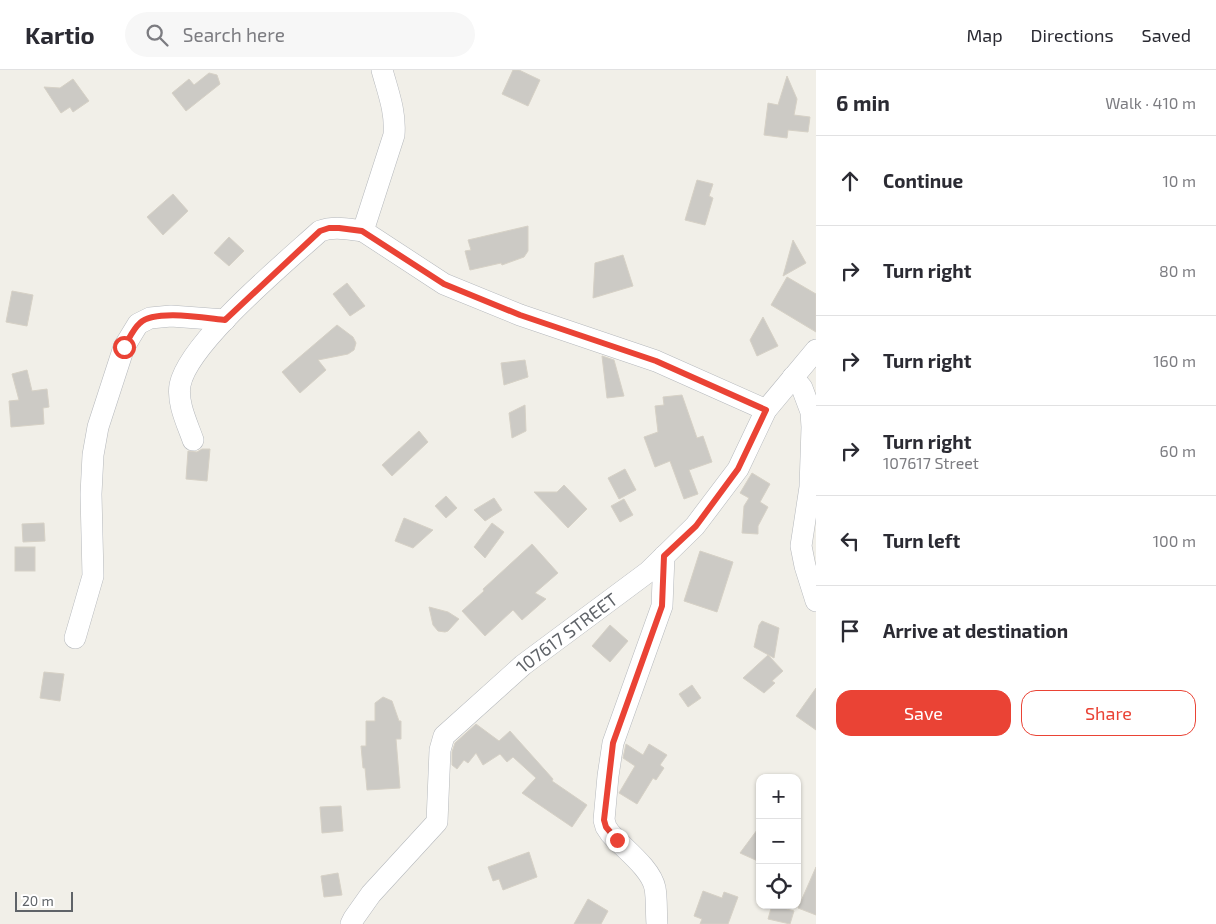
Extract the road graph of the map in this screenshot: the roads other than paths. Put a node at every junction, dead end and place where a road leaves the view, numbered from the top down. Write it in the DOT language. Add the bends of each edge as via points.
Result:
graph roads {
  1 [pos="382,70"];
  2 [pos="362,231"];
  3 [pos="225,320"];
  4 [pos="816,350"];
  5 [pos="793,377"];
  6 [pos="766,410"];
  7 [pos="193,440"];
  8 [pos="664,556"];
  9 [pos="816,601"];
  10 [pos="75,638"];
  11 [pos="351,924"];
  12 [pos="657,924"];
  1 -- 2 [label="street" via="395,119 394,135"];
  2 -- 3 [label="street" via="339,228 320,231"];
  2 -- 6 [label="street" via="444,284 520,315 656,361"];
  3 -- 7 [label="street" via="195,354 180,386 182,408"];
  3 -- 10 [label="street" via="171,316 150,318 138,324 124,347 98,427 93,455 90,494 93,576"];
  4 -- 5 [label="street, 107617 STREET"];
  5 -- 6 [label="street, 107617 STREET"];
  5 -- 9 [label="street" via="802,388 811,412 810,487 801,546"];
  6 -- 8 [label="street, 107617 STREET" via="738,469 696,526"];
  8 -- 11 [label="street, 107617 STREET" via="640,578 523,666 444,736 440,750 437,822 371,894"];
  8 -- 12 [label="street" via="662,606 613,743 604,820 606,827 653,882"];
}
